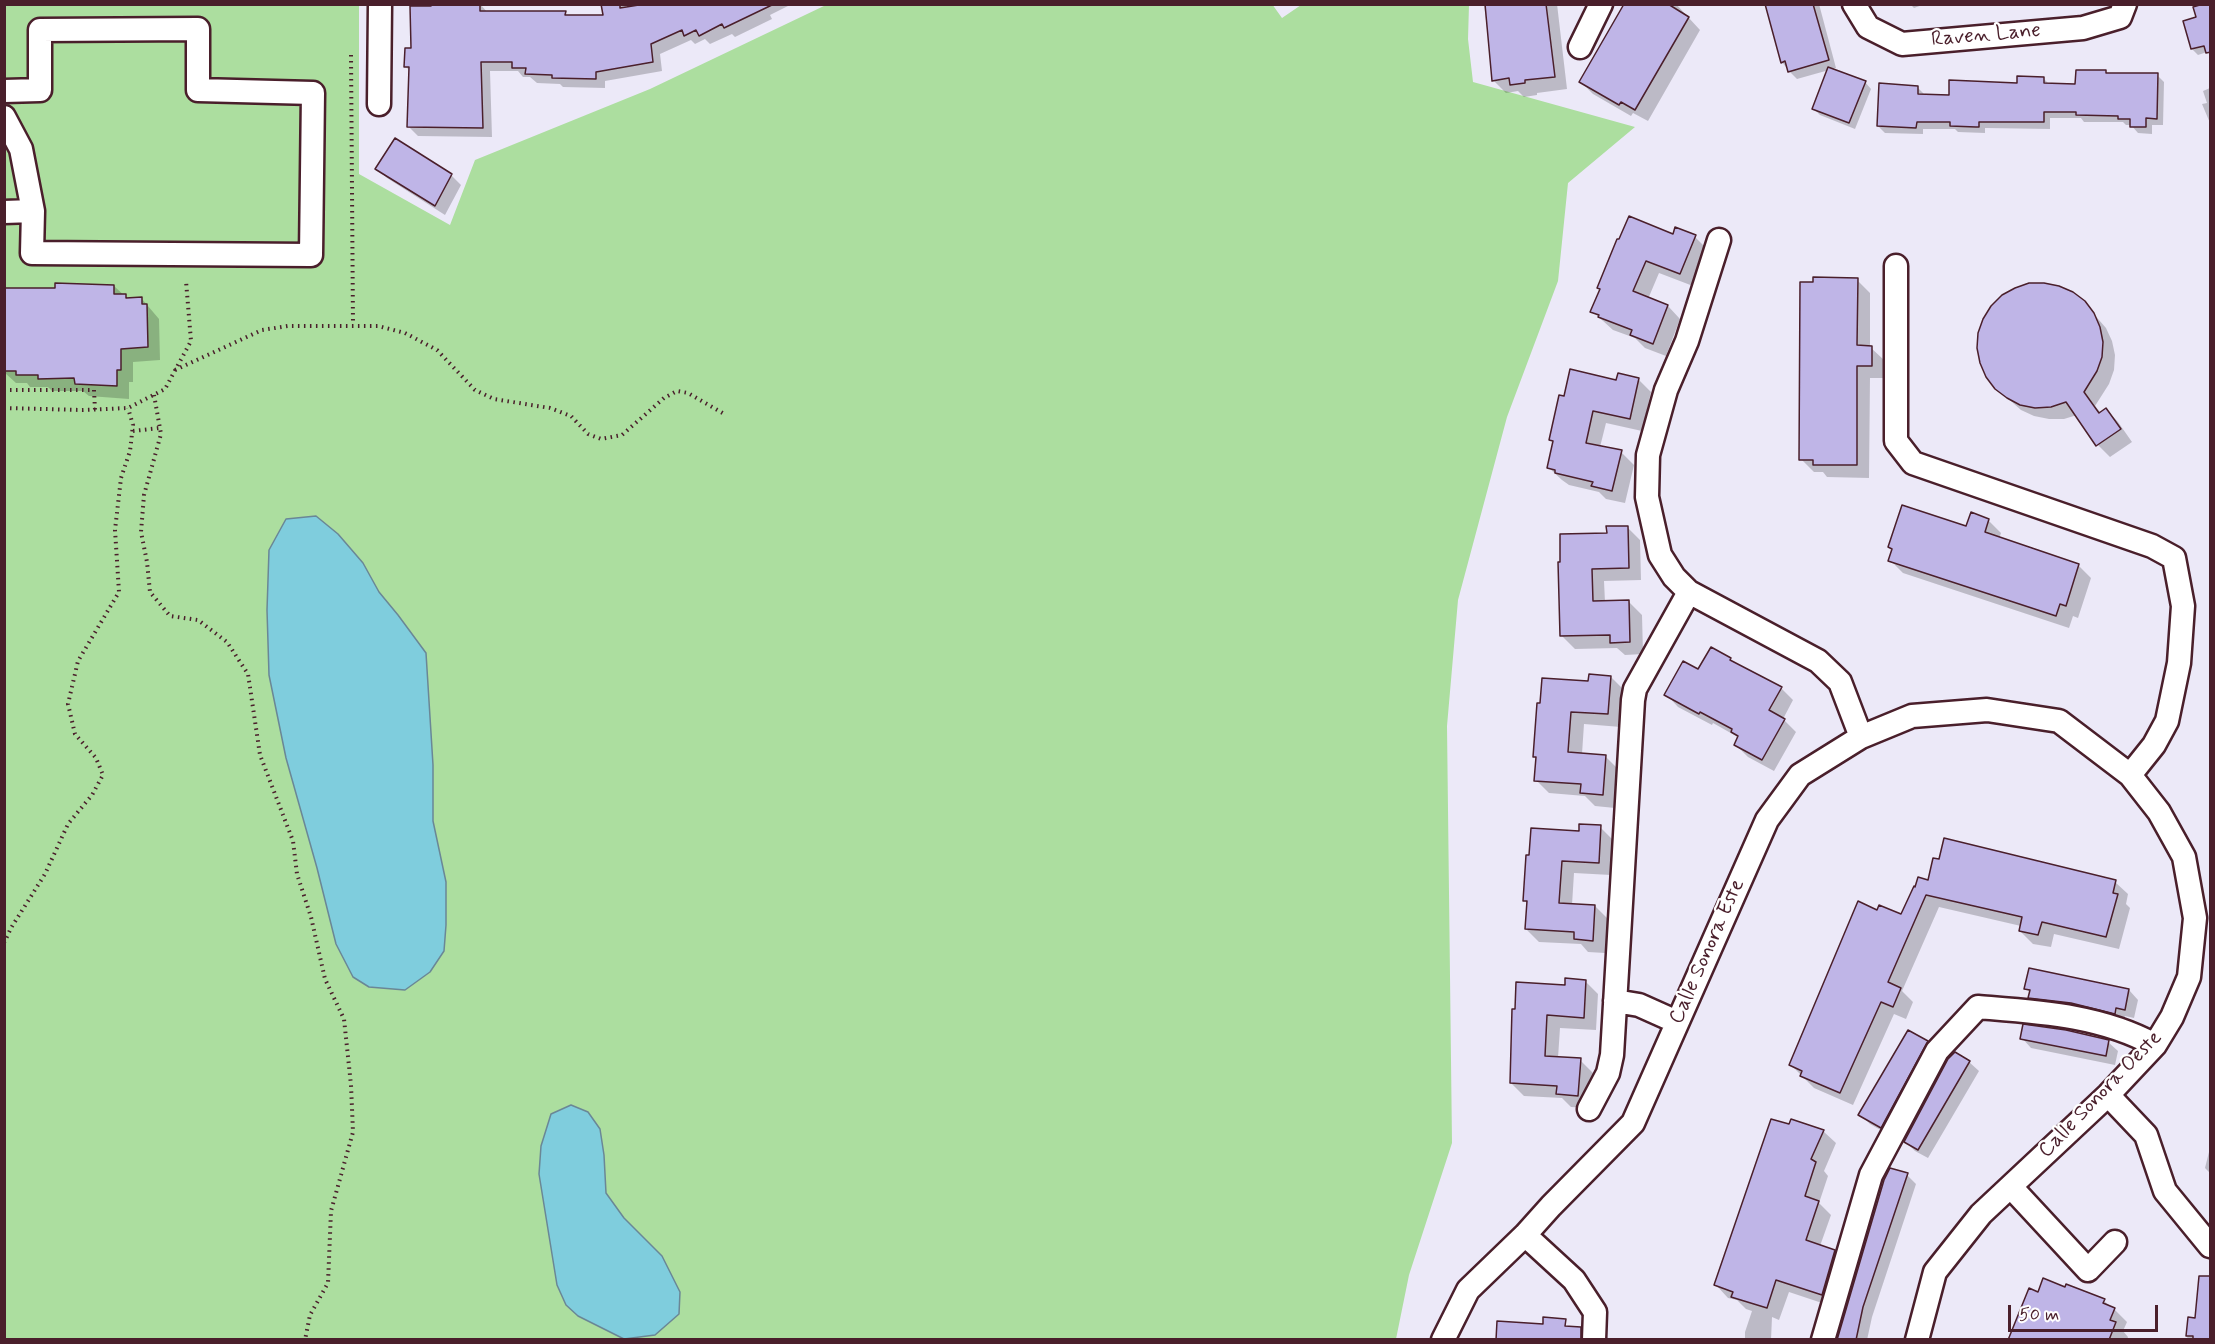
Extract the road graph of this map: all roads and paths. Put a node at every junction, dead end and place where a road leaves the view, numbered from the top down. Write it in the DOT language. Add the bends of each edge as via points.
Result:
graph roads {
  1 [pos="380,4"];
  2 [pos="1601,4"];
  3 [pos="1854,4"];
  4 [pos="2125,4"];
  5 [pos="1580,47"];
  6 [pos="351,56"];
  7 [pos="4,91"];
  8 [pos="379,104"];
  9 [pos="4,117"];
  10 [pos="33,211"];
  11 [pos="4,212"];
  12 [pos="1719,240"];
  13 [pos="1896,266"];
  14 [pos="186,281"];
  15 [pos="352,325"];
  16 [pos="175,370"];
  17 [pos="4,390"];
  18 [pos="154,395"];
  19 [pos="4,408"];
  20 [pos="128,408"];
  21 [pos="95,410"];
  22 [pos="726,415"];
  23 [pos="160,428"];
  24 [pos="133,431"];
  25 [pos="1689,592"];
  26 [pos="2059,721"];
  27 [pos="1861,737"];
  28 [pos="2130,775"];
  29 [pos="4,943"];
  30 [pos="1615,1001"];
  31 [pos="1677,1022"];
  32 [pos="2155,1046"];
  33 [pos="2108,1095"];
  34 [pos="1589,1110"];
  35 [pos="2011,1187"];
  36 [pos="1525,1235"];
  37 [pos="2115,1242"];
  38 [pos="2211,1246"];
  39 [pos="305,1340"];
  40 [pos="1443,1340"];
  41 [pos="1594,1340"];
  42 [pos="1823,1340"];
  43 [pos="1917,1340"];
  1 -- 8 [label="street"];
  2 -- 5 [label="street"];
  3 -- 4 [label="street, Raven Lane" via="1868,27 1902,44 2083,28 2120,17"];
  6 -- 15 [label="path"];
  7 -- 10 [label="street" via="40,90 40,30 198,29 198,90 314,93 311,255 32,253"];
  9 -- 10 [label="street" via="21,149"];
  10 -- 11 [label="street"];
  12 -- 25 [label="street" via="1687,341 1666,390 1648,455 1647,497 1660,555"];
  13 -- 28 [label="street" via="1896,441 1913,463 2152,546 2174,558 2183,606 2177,675 2167,720 2154,745"];
  14 -- 16 [label="path" via="191,341"];
  15 -- 16 [label="path" via="262,330"];
  15 -- 22 [label="path" via="405,333 437,350 475,390 494,399 550,408 571,416 588,434 602,439 622,435 677,391 688,393"];
  16 -- 18 [label="path" via="165,389"];
  17 -- 21 [label="path" via="94,390"];
  18 -- 20 [label="path"];
  18 -- 23 [label="path"];
  19 -- 21 [label="path"];
  20 -- 21 [label="path"];
  20 -- 24 [label="path"];
  23 -- 24 [label="path"];
  23 -- 39 [label="path" via="144,495 141,532 150,592 170,616 198,620 227,642 248,674 260,755 293,841 297,874 325,979 344,1019 353,1132 332,1211 328,1283 310,1315"];
  24 -- 29 [label="path" via="117,504 119,592 78,661 69,704 75,734 96,758 103,775 68,824 45,874"];
  25 -- 27 [label="street" via="1818,661 1840,682"];
  25 -- 30 [label="street" via="1635,689 1633,700"];
  26 -- 27 [label="street, Calle Sonora Este" via="1987,710 1923,715"];
  26 -- 28 [label="street, Calle Sonora Oeste"];
  27 -- 31 [label="street, Calle Sonora Este" via="1800,775 1767,820"];
  28 -- 32 [label="street, Calle Sonora Oeste" via="2159,812 2184,857 2195,918 2188,977"];
  30 -- 31 [label="street" via="1638,1005"];
  30 -- 34 [label="street" via="1608,1073"];
  31 -- 36 [label="street, Calle Sonora Este" via="1632,1123"];
  32 -- 33 [label="street, Calle Sonora Oeste"];
  32 -- 42 [label="street" via="2134,1034 2062,1014 1978,1007 1937,1051 1871,1176"];
  33 -- 35 [label="street, Calle Sonora Oeste"];
  33 -- 38 [label="street" via="2146,1135 2165,1191"];
  35 -- 37 [label="street" via="2088,1270"];
  35 -- 43 [label="street, Calle Sonora Oeste" via="1981,1214 1935,1272"];
  36 -- 40 [label="street, Calle Sonora Este" via="1468,1290"];
  36 -- 41 [label="street" via="1574,1280 1595,1312"];
}
